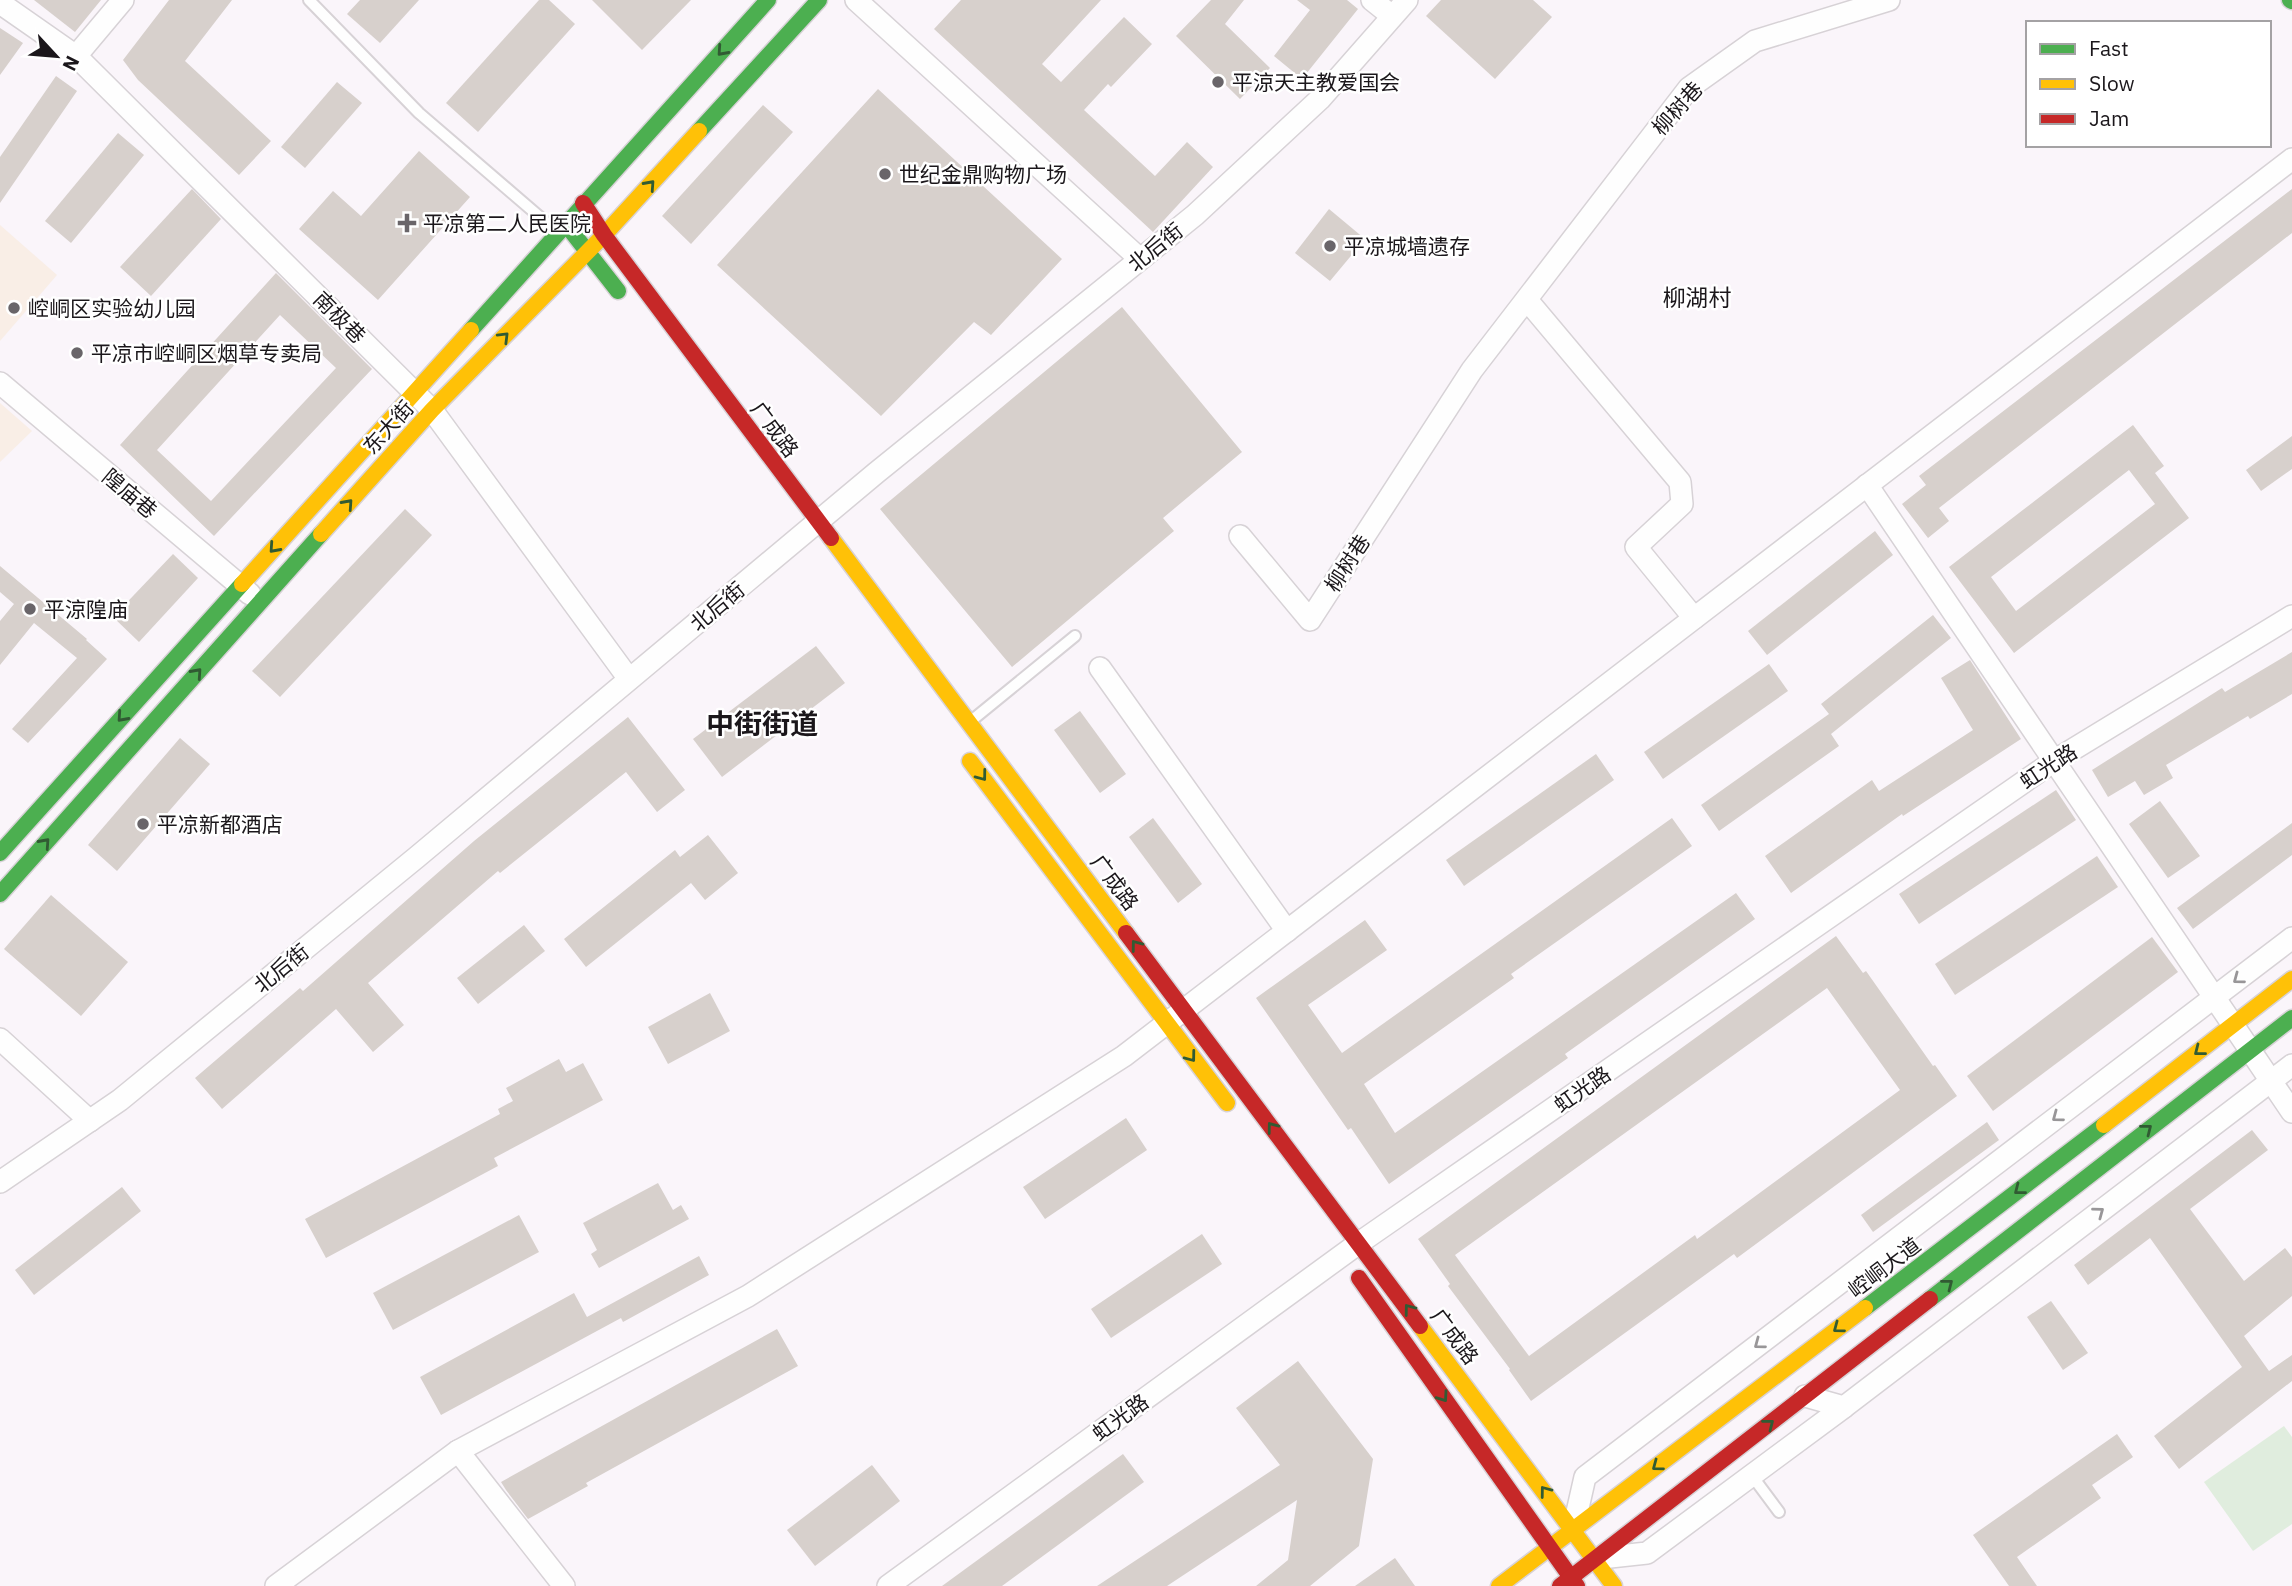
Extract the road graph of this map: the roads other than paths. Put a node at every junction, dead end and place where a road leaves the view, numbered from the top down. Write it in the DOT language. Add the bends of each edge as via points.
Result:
graph roads {
  1 [pos="123,0"];
  2 [pos="309,0"];
  3 [pos="768,0"];
  4 [pos="819,0"];
  5 [pos="856,0"];
  6 [pos="1372,0"];
  7 [pos="1889,0"];
  8 [pos="0,3"];
  9 [pos="1399,8"];
  10 [pos="76,56"];
  11 [pos="2292,159"];
  12 [pos="583,203"];
  13 [pos="561,228"];
  14 [pos="604,235"];
  15 [pos="588,251"];
  16 [pos="1140,260"];
  17 [pos="1527,300"];
  18 [pos="629,306"];
  19 [pos="0,383"];
  20 [pos="414,391"];
  21 [pos="432,410"];
  22 [pos="1867,485"];
  23 [pos="806,532"];
  24 [pos="1240,536"];
  25 [pos="240,585"];
  26 [pos="259,603"];
  27 [pos="2292,616"];
  28 [pos="1694,618"];
  29 [pos="1075,636"];
  30 [pos="1100,668"];
  31 [pos="629,679"];
  32 [pos="969,722"];
  33 [pos="959,746"];
  34 [pos="2054,761"];
  35 [pos="0,853"];
  36 [pos="0,894"];
  37 [pos="1287,931"];
  38 [pos="2292,938"];
  39 [pos="2292,979"];
  40 [pos="2214,997"];
  41 [pos="1184,1010"];
  42 [pos="2292,1018"];
  43 [pos="1166,1024"];
  44 [pos="2233,1025"];
  45 [pos="0,1039"];
  46 [pos="2249,1049"];
  47 [pos="2292,1065"];
  48 [pos="2271,1081"];
  49 [pos="1234,1112"];
  50 [pos="2292,1112"];
  51 [pos="90,1121"];
  52 [pos="0,1182"];
  53 [pos="1346,1248"];
  54 [pos="1805,1396"];
  55 [pos="1844,1407"];
  56 [pos="458,1451"];
  57 [pos="1742,1464"];
  58 [pos="1779,1512"];
  59 [pos="1573,1530"];
  60 [pos="1549,1548"];
  61 [pos="1595,1559"];
  62 [pos="1569,1583"];
  63 [pos="276,1586"];
  64 [pos="564,1586"];
  65 [pos="888,1586"];
  66 [pos="1499,1586"];
  67 [pos="1614,1586"];
  1 -- 10 [label="street"];
  2 -- 13 [label="lane" via="419,113"];
  3 -- 12 [label="main road, 东大街, one-way"];
  14 -- 4 [label="main road, 东大街, one-way"];
  5 -- 16 [label="street"];
  6 -- 9 [label="street"];
  7 -- 17 [label="street, 柳树巷" via="1755,41 1689,88"];
  8 -- 10 [label="street, 南极巷"];
  9 -- 16 [label="street, 北后街" via="1320,99"];
  10 -- 20 [label="street, 南极巷"];
  11 -- 22 [label="street"];
  12 -- 13 [label="main road, 东大街"];
  12 -- 14 [label="main road, 广成路"];
  13 -- 15 [label="main road"];
  13 -- 20 [label="main road, 东大街"];
  14 -- 15 [label="main road, 东大街"];
  14 -- 23 [label="main road, 广成路"];
  15 -- 18 [label="main road"];
  21 -- 15 [label="main road, 东大街, one-way"];
  16 -- 23 [label="street, 北后街"];
  17 -- 24 [label="street, 柳树巷" via="1472,370 1310,620"];
  17 -- 28 [label="street" via="1680,482 1682,503 1636,547"];
  19 -- 25 [label="street, 隍庙巷"];
  20 -- 21 [label="street, 南极巷"];
  20 -- 25 [label="main road, 东大街, one-way"];
  26 -- 21 [label="main road, 东大街, one-way"];
  21 -- 31 [label="street, 南极巷"];
  22 -- 28 [label="street"];
  22 -- 34 [label="street"];
  23 -- 31 [label="street, 北后街"];
  23 -- 32 [label="main road, 广成路"];
  25 -- 26 [label="street, 隍庙巷"];
  25 -- 35 [label="main road, 东大街, one-way"];
  36 -- 26 [label="main road, 东大街, one-way"];
  27 -- 34 [label="street, 虹光路"];
  28 -- 37 [label="street"];
  29 -- 32 [label="lane"];
  30 -- 37 [label="street"];
  31 -- 51 [label="street, 北后街"];
  41 -- 32 [label="main road, 广成路, one-way"];
  33 -- 43 [label="main road, 广成路, one-way"];
  34 -- 40 [label="street"];
  34 -- 53 [label="street, 虹光路"];
  37 -- 41 [label="street"];
  38 -- 40 [label="street, one-way"];
  39 -- 44 [label="main road, 崆峒大道"];
  40 -- 44 [label="street"];
  40 -- 59 [label="street, one-way" via="1585,1477"];
  41 -- 43 [label="street"];
  53 -- 41 [label="main road, 广成路, one-way"];
  42 -- 46 [label="main road"];
  43 -- 49 [label="main road, 广成路, one-way"];
  43 -- 56 [label="street" via="1124,1056 747,1296"];
  44 -- 46 [label="street"];
  44 -- 59 [label="main road, 崆峒大道, one-way"];
  45 -- 51 [label="street"];
  46 -- 48 [label="street"];
  54 -- 46 [label="main road, one-way"];
  47 -- 48 [label="street"];
  48 -- 50 [label="street"];
  55 -- 48 [label="street, one-way"];
  51 -- 52 [label="street, 北后街"];
  59 -- 53 [label="main road, 广成路, one-way"];
  53 -- 60 [label="main road, 广成路, one-way"];
  53 -- 65 [label="street, 虹光路"];
  54 -- 55 [label="street"];
  57 -- 54 [label="main road, one-way"];
  55 -- 57 [label="street"];
  56 -- 63 [label="street"];
  56 -- 64 [label="street"];
  57 -- 58 [label="lane"];
  57 -- 61 [label="main road"];
  57 -- 61 [label="street" via="1647,1553"];
  59 -- 60 [label="main road, 崆峒大道"];
  59 -- 61 [label="main road, 广成路"];
  60 -- 62 [label="main road, 广成路"];
  60 -- 66 [label="main road, 崆峒大道"];
  61 -- 62 [label="main road"];
  61 -- 67 [label="main road, 广成路"];
}
